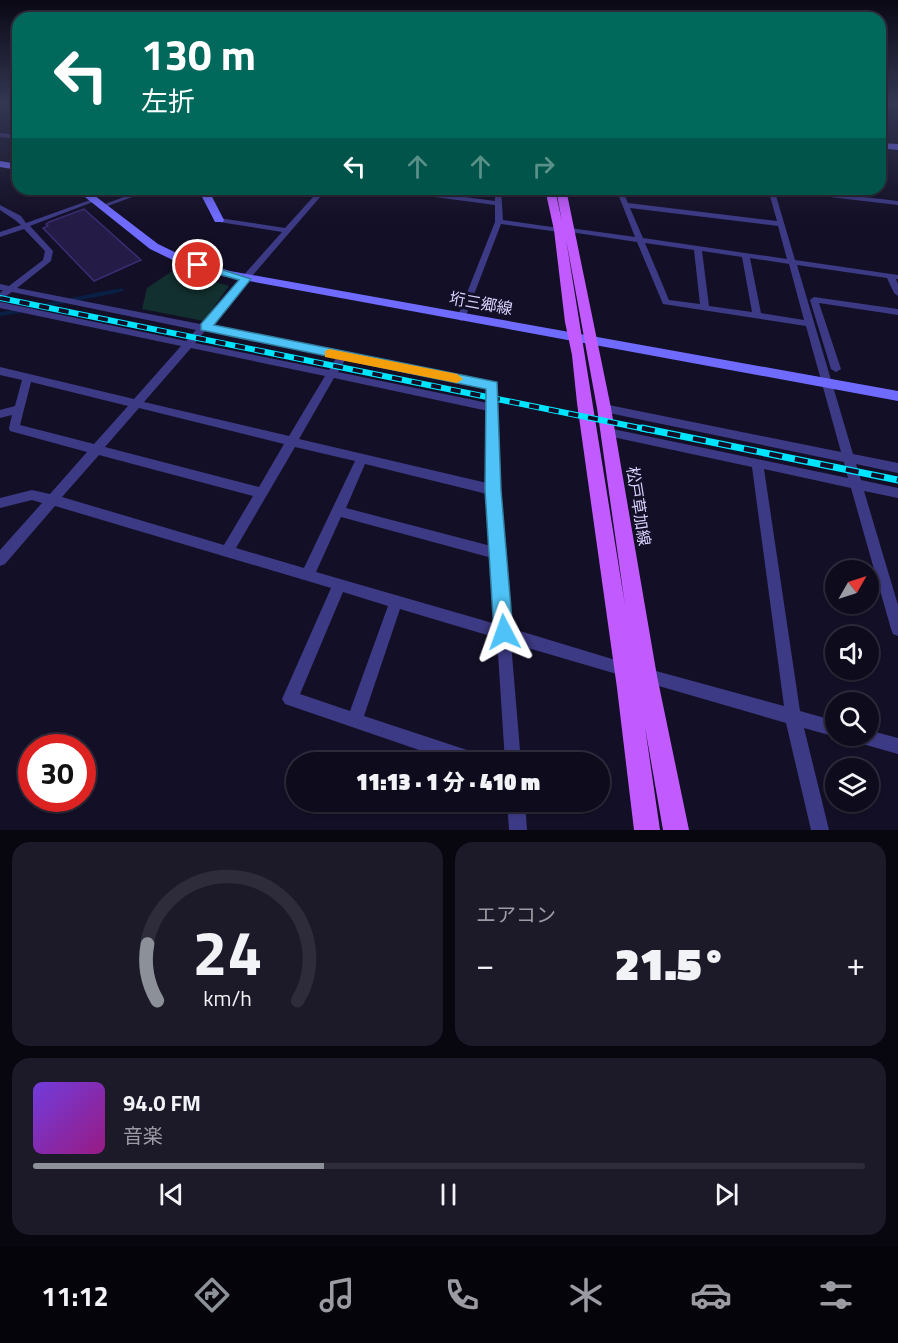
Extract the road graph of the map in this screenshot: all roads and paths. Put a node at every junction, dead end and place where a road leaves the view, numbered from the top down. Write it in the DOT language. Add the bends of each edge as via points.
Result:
graph roads {
  1 [pos="88,195"];
  2 [pos="129,195"];
  3 [pos="206,195"];
  4 [pos="319,195"];
  5 [pos="435,195"];
  6 [pos="498,195"];
  7 [pos="552,195"];
  8 [pos="562,195"];
  9 [pos="621,195"];
  10 [pos="773,195"];
  11 [pos="829,195"];
  12 [pos="99,203"];
  13 [pos="497,203"];
  14 [pos="898,203"];
  15 [pos="625,205"];
  16 [pos="0,207"];
  17 [pos="219,220"];
  18 [pos="498,221"];
  19 [pos="780,224"];
  20 [pos="26,226"];
  21 [pos="565,230"];
  22 [pos="288,231"];
  23 [pos="0,235"];
  24 [pos="639,240"];
  25 [pos="698,249"];
  26 [pos="746,256"];
  27 [pos="791,262"];
  28 [pos="894,277"];
  29 [pos="246,279"];
  30 [pos="0,287"];
  31 [pos="10,289"];
  32 [pos="898,293"];
  33 [pos="0,297"];
  34 [pos="801,298"];
  35 [pos="814,300"];
  36 [pos="0,305"];
  37 [pos="705,307"];
  38 [pos="898,312"];
  39 [pos="757,315"];
  40 [pos="461,318"];
  41 [pos="808,323"];
  42 [pos="206,327"];
  43 [pos="582,339"];
  44 [pos="190,345"];
  45 [pos="342,356"];
  46 [pos="836,369"];
  47 [pos="0,371"];
  48 [pos="331,375"];
  49 [pos="27,378"];
  50 [pos="827,383"];
  51 [pos="898,396"];
  52 [pos="137,405"];
  53 [pos="493,408"];
  54 [pos="604,408"];
  55 [pos="19,409"];
  56 [pos="0,414"];
  57 [pos="608,432"];
  58 [pos="291,442"];
  59 [pos="98,450"];
  60 [pos="847,457"];
  61 [pos="362,459"];
  62 [pos="757,464"];
  63 [pos="898,468"];
  64 [pos="856,483"];
  65 [pos="493,490"];
  66 [pos="262,493"];
  67 [pos="898,493"];
  68 [pos="54,500"];
  69 [pos="0,503"];
  70 [pos="338,512"];
  71 [pos="227,552"];
  72 [pos="498,554"];
  73 [pos="0,560"];
  74 [pos="308,575"];
  75 [pos="339,585"];
  76 [pos="396,601"];
  77 [pos="894,604"];
  78 [pos="898,629"];
  79 [pos="504,632"];
  80 [pos="624,669"];
  81 [pos="646,676"];
  82 [pos="793,717"];
  83 [pos="355,720"];
  84 [pos="825,726"];
  85 [pos="879,741"];
  86 [pos="898,746"];
  87 [pos="449,752"];
  88 [pos="512,752"];
  89 [pos="517,812"];
  90 [pos="518,830"];
  91 [pos="647,830"];
  92 [pos="676,830"];
  93 [pos="820,830"];
  1 -- 12 [label="street, 垳三郷線"];
  2 -- 12 [label="street"];
  3 -- 17 [label="street"];
  4 -- 22 [label="street"];
  5 -- 13 [label="street"];
  6 -- 13 [label="street"];
  7 -- 21 [label="main road, 松戸草加線"];
  8 -- 21 [label="main road, 松戸草加線"];
  9 -- 15 [label="street"];
  10 -- 19 [label="street"];
  11 -- 14 [label="street"];
  12 -- 20 [label="street"];
  12 -- 29 [label="street, 垳三郷線" via="138,236 166,253"];
  13 -- 18 [label="street"];
  15 -- 19 [label="street"];
  15 -- 24 [label="street"];
  16 -- 20 [label="street"];
  17 -- 22 [label="street"];
  18 -- 21 [label="street"];
  18 -- 40 [label="street"];
  19 -- 27 [label="street"];
  20 -- 23 [label="street"];
  20 -- 31 [label="street" via="49,251 46,261"];
  21 -- 24 [label="street"];
  21 -- 43 [label="main road, 松戸草加線"];
  22 -- 29 [label="street"];
  24 -- 25 [label="street"];
  24 -- 37 [label="street" via="666,302"];
  25 -- 26 [label="street"];
  25 -- 37 [label="street"];
  26 -- 27 [label="street"];
  26 -- 39 [label="street"];
  27 -- 28 [label="street"];
  27 -- 34 [label="street"];
  28 -- 32 [label="street"];
  29 -- 40 [label="street, 垳三郷線"];
  29 -- 42 [label="street"];
  30 -- 31 [label="street"];
  31 -- 33 [label="street"];
  31 -- 42 [label="street"];
  34 -- 35 [label="street"];
  34 -- 41 [label="street"];
  35 -- 38 [label="street"];
  35 -- 46 [label="street"];
  36 -- 44 [label="street"];
  37 -- 39 [label="street"];
  39 -- 41 [label="street"];
  40 -- 43 [label="street, 垳三郷線"];
  41 -- 50 [label="street"];
  42 -- 44 [label="street"];
  42 -- 45 [label="street"];
  43 -- 50 [label="street, 垳三郷線"];
  43 -- 54 [label="main road, 松戸草加線"];
  43 -- 80 [label="main road, 松戸草加線" via="579,355 584,403"];
  44 -- 48 [label="street"];
  44 -- 52 [label="street"];
  45 -- 48 [label="street"];
  45 -- 53 [label="street" via="493,386"];
  47 -- 49 [label="street"];
  48 -- 53 [label="street"];
  48 -- 58 [label="street"];
  49 -- 52 [label="street"];
  49 -- 55 [label="street"];
  50 -- 51 [label="street, 垳三郷線"];
  50 -- 60 [label="street"];
  52 -- 58 [label="street"];
  52 -- 59 [label="street"];
  53 -- 65 [label="street"];
  54 -- 57 [label="main road, 松戸草加線"];
  54 -- 60 [label="street"];
  55 -- 56 [label="street"];
  55 -- 59 [label="street" via="14,428"];
  57 -- 62 [label="street"];
  57 -- 81 [label="main road, 松戸草加線"];
  58 -- 61 [label="street"];
  58 -- 66 [label="street"];
  59 -- 66 [label="street"];
  59 -- 68 [label="street"];
  60 -- 63 [label="street"];
  60 -- 64 [label="street"];
  61 -- 65 [label="street"];
  61 -- 70 [label="street"];
  62 -- 64 [label="street"];
  62 -- 82 [label="street"];
  64 -- 67 [label="street"];
  64 -- 77 [label="street"];
  65 -- 72 [label="street"];
  66 -- 71 [label="street"];
  68 -- 69 [label="street" via="32,495"];
  68 -- 71 [label="street"];
  68 -- 73 [label="street"];
  70 -- 72 [label="street"];
  70 -- 74 [label="street"];
  71 -- 74 [label="street"];
  72 -- 79 [label="street"];
  74 -- 75 [label="street"];
  75 -- 76 [label="street"];
  75 -- 83 [label="street" via="290,699"];
  76 -- 79 [label="street"];
  76 -- 83 [label="street"];
  77 -- 78 [label="street"];
  79 -- 80 [label="street"];
  79 -- 88 [label="street"];
  80 -- 81 [label="street"];
  80 -- 91 [label="main road, 松戸草加線"];
  81 -- 82 [label="street"];
  81 -- 92 [label="main road, 松戸草加線"];
  82 -- 84 [label="street"];
  82 -- 93 [label="street"];
  83 -- 87 [label="street"];
  85 -- 86 [label="street"];
  89 -- 90 [label="street"];
}
